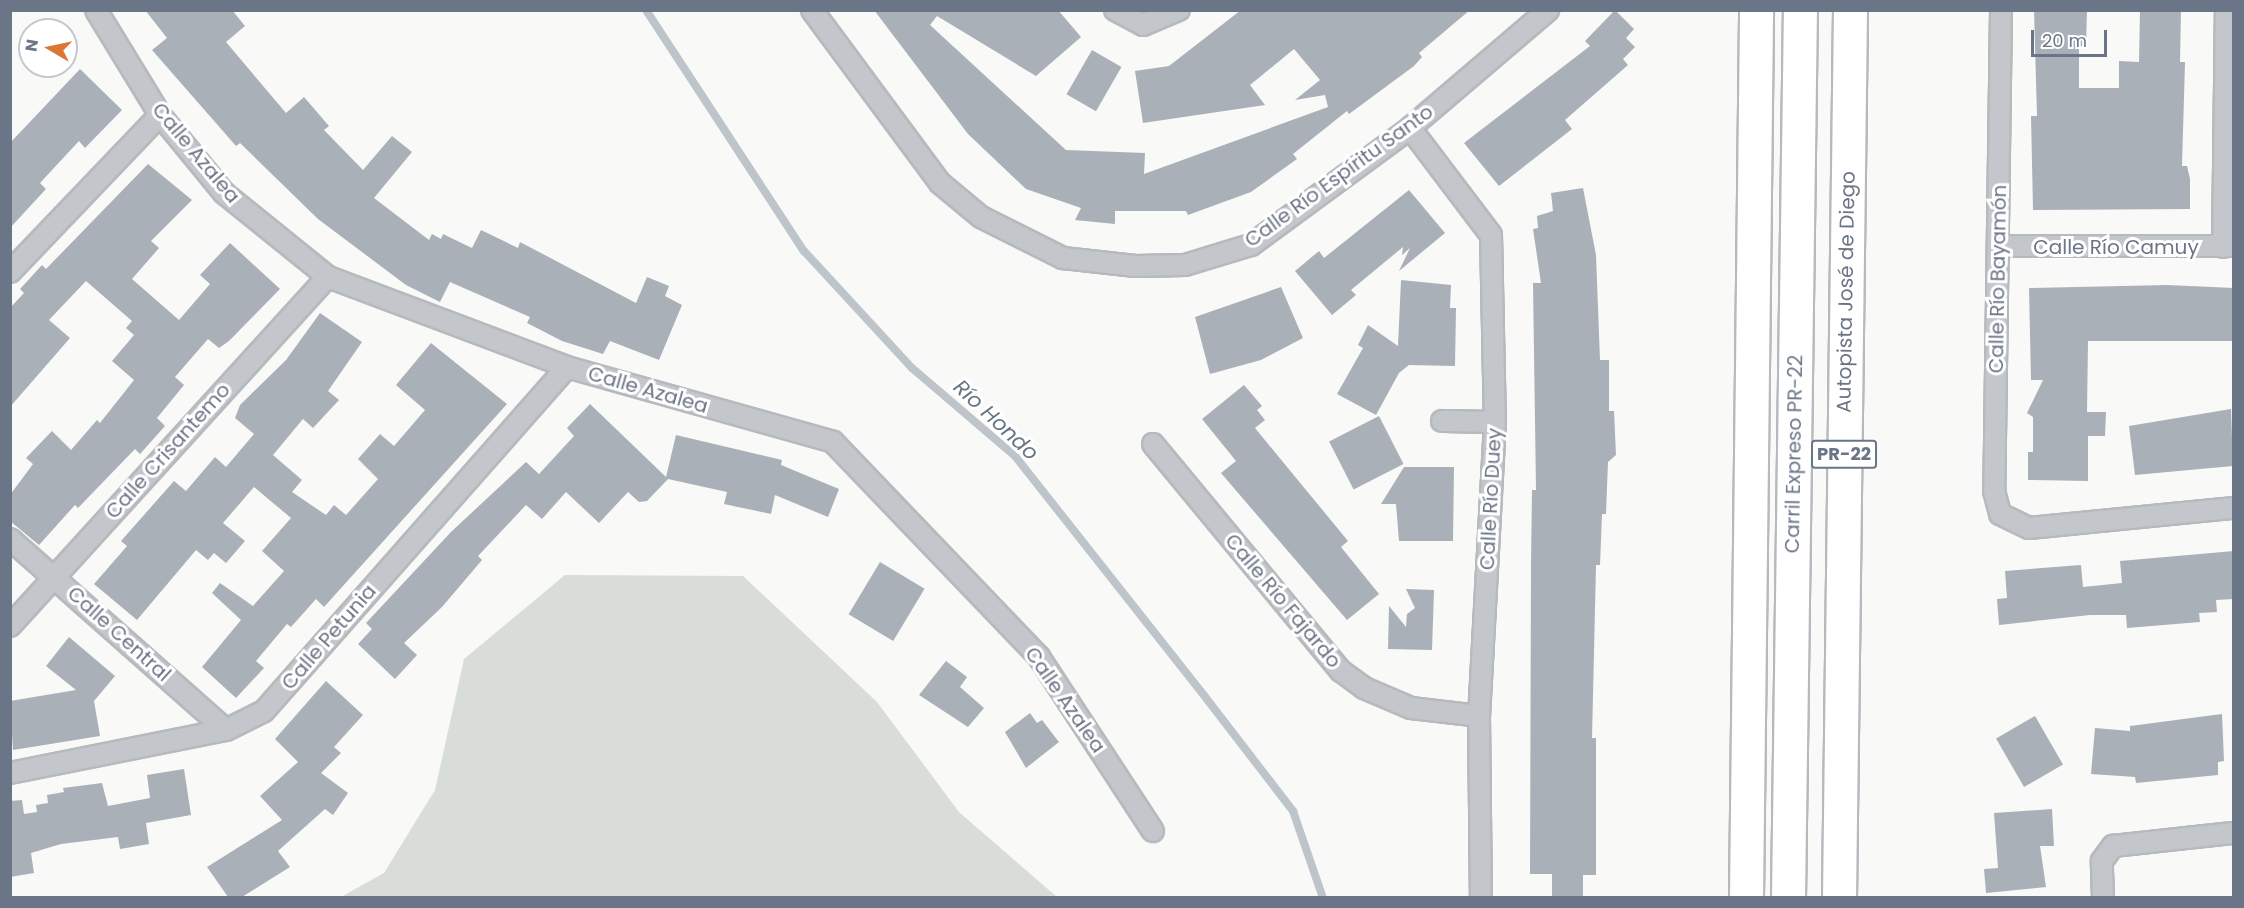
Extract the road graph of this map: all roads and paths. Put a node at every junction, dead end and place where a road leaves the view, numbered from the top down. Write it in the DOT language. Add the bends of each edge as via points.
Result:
graph roads {
  1 [pos="96,10"];
  2 [pos="1115,10"];
  3 [pos="1179,10"];
  4 [pos="1548,10"];
  5 [pos="1756,10"];
  6 [pos="1800,10"];
  7 [pos="1850,10"];
  8 [pos="2001,10"];
  9 [pos="2226,10"];
  10 [pos="816,12"];
  11 [pos="160,115"];
  12 [pos="1410,128"];
  13 [pos="1998,246"];
  14 [pos="2228,247"];
  15 [pos="10,272"];
  16 [pos="328,278"];
  17 [pos="567,368"];
  18 [pos="1442,421"];
  19 [pos="1495,422"];
  20 [pos="1152,444"];
  21 [pos="2234,508"];
  22 [pos="10,539"];
  23 [pos="54,576"];
  24 [pos="10,626"];
  25 [pos="1479,716"];
  26 [pos="226,730"];
  27 [pos="10,773"];
  28 [pos="1153,831"];
  29 [pos="2232,833"];
  30 [pos="1481,897"];
  31 [pos="1746,897"];
  32 [pos="1788,897"];
  33 [pos="1839,897"];
  34 [pos="2103,897"];
  1 -- 11 [label="street, Calle Azalea"];
  2 -- 3 [label="street" via="1143,25"];
  4 -- 12 [label="street, Calle Río Espíritu Santo"];
  5 -- 31 [label="highway"];
  6 -- 32 [label="highway, Carril Expreso PR-22"];
  7 -- 33 [label="highway, Autopista José de Diego / PR-22"];
  8 -- 13 [label="street, Calle Río Bayamón"];
  9 -- 14 [label="street"];
  10 -- 12 [label="street, Calle Río Espíritu Santo" via="940,183 981,217 1023,242 1073,260 1103,265 1185,265 1251,245"];
  11 -- 15 [label="street"];
  11 -- 16 [label="street, Calle Azalea" via="224,193"];
  12 -- 19 [label="street, Calle Río Duey" via="1491,235"];
  13 -- 14 [label="street, Calle Río Camuy"];
  13 -- 21 [label="street, Calle Río Bayamón" via="1994,491 2000,514 2029,528"];
  16 -- 17 [label="street, Calle Azalea"];
  16 -- 23 [label="street, Calle Crisantemo"];
  17 -- 26 [label="street, Calle Petunia" via="264,711"];
  17 -- 28 [label="street, Calle Azalea" via="832,442 1039,657"];
  18 -- 19 [label="street"];
  19 -- 25 [label="street, Calle Río Duey"];
  20 -- 25 [label="street, Calle Río Fajardo" via="1341,671 1365,688 1411,708"];
  22 -- 23 [label="street, Calle Central"];
  23 -- 24 [label="street, Calle Crisantemo"];
  23 -- 26 [label="street, Calle Central"];
  25 -- 30 [label="street, Calle Río Duey"];
  26 -- 27 [label="street, Calle Petunia"];
  29 -- 34 [label="street" via="2113,846 2102,861"];
}
